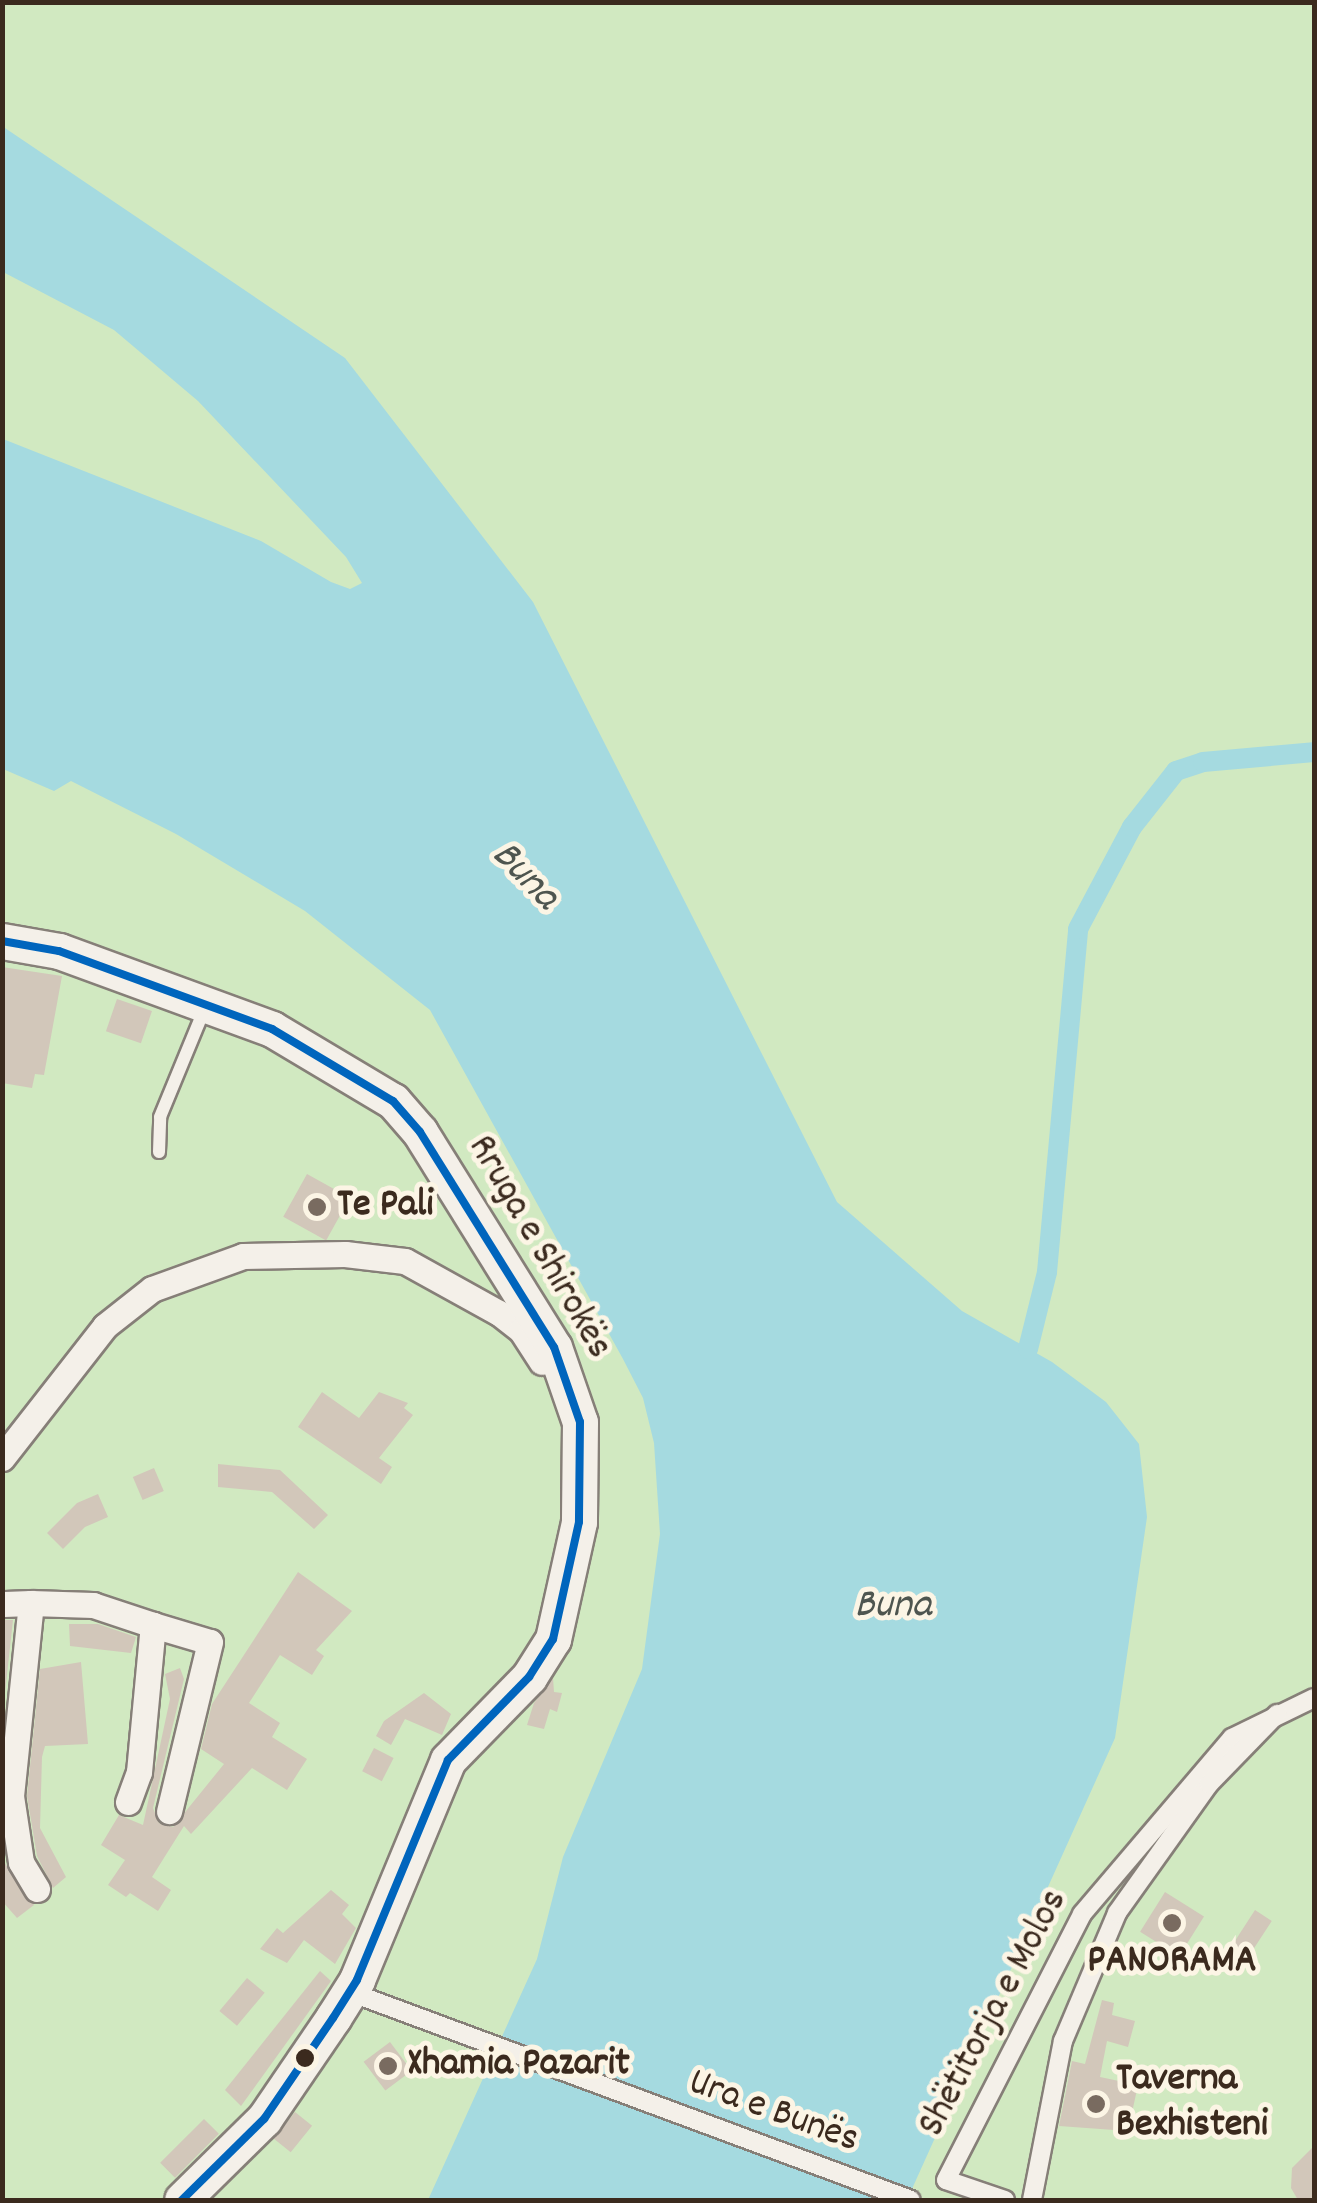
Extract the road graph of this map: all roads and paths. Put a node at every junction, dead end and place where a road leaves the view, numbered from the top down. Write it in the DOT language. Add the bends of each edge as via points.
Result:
graph roads {
  1 [pos="2,941"];
  2 [pos="206,1006"];
  3 [pos="159,1152"];
  4 [pos="583,1442"];
  5 [pos="2,1458"];
  6 [pos="31,1603"];
  7 [pos="2,1604"];
  8 [pos="153,1624"];
  9 [pos="1314,1698"];
  10 [pos="1278,1714"];
  11 [pos="128,1802"];
  12 [pos="169,1811"];
  13 [pos="36,1889"];
  14 [pos="350,1992"];
  15 [pos="182,2200"];
  16 [pos="911,2200"];
  17 [pos="1006,2200"];
  18 [pos="1032,2200"];
  1 -- 2 [label="main road, Rruga e Shirokës" via="59,951"];
  2 -- 3 [label="lane" via="160,1117"];
  2 -- 4 [label="main road, Rruga e Shirokës" via="312,1050 373,1086 410,1118 554,1347"];
  4 -- 5 [label="street" via="566,1426 534,1344 477,1298 405,1261 260,1256 152,1289 116,1316"];
  4 -- 14 [label="main road, Rruga e Shirokës" via="574,1556 552,1639 529,1677 448,1760"];
  6 -- 7 [label="street"];
  6 -- 8 [label="street" via="92,1605"];
  6 -- 13 [label="street" via="10,1796 21,1862"];
  8 -- 11 [label="street" via="140,1772"];
  8 -- 12 [label="street" via="210,1642"];
  9 -- 10 [label="street, Shëtitorja e Molos"];
  10 -- 17 [label="street, Shëtitorja e Molos" via="1232,1738 1197,1774 1082,1914 1052,1964 946,2180"];
  10 -- 18 [label="street, Shëtitorja e Molos" via="1209,1784 1117,1914 1063,2041"];
  14 -- 15 [label="main road, Rruga e Shirokës" via="264,2119"];
  14 -- 16 [label="street, Ura e Bunës"];
}
